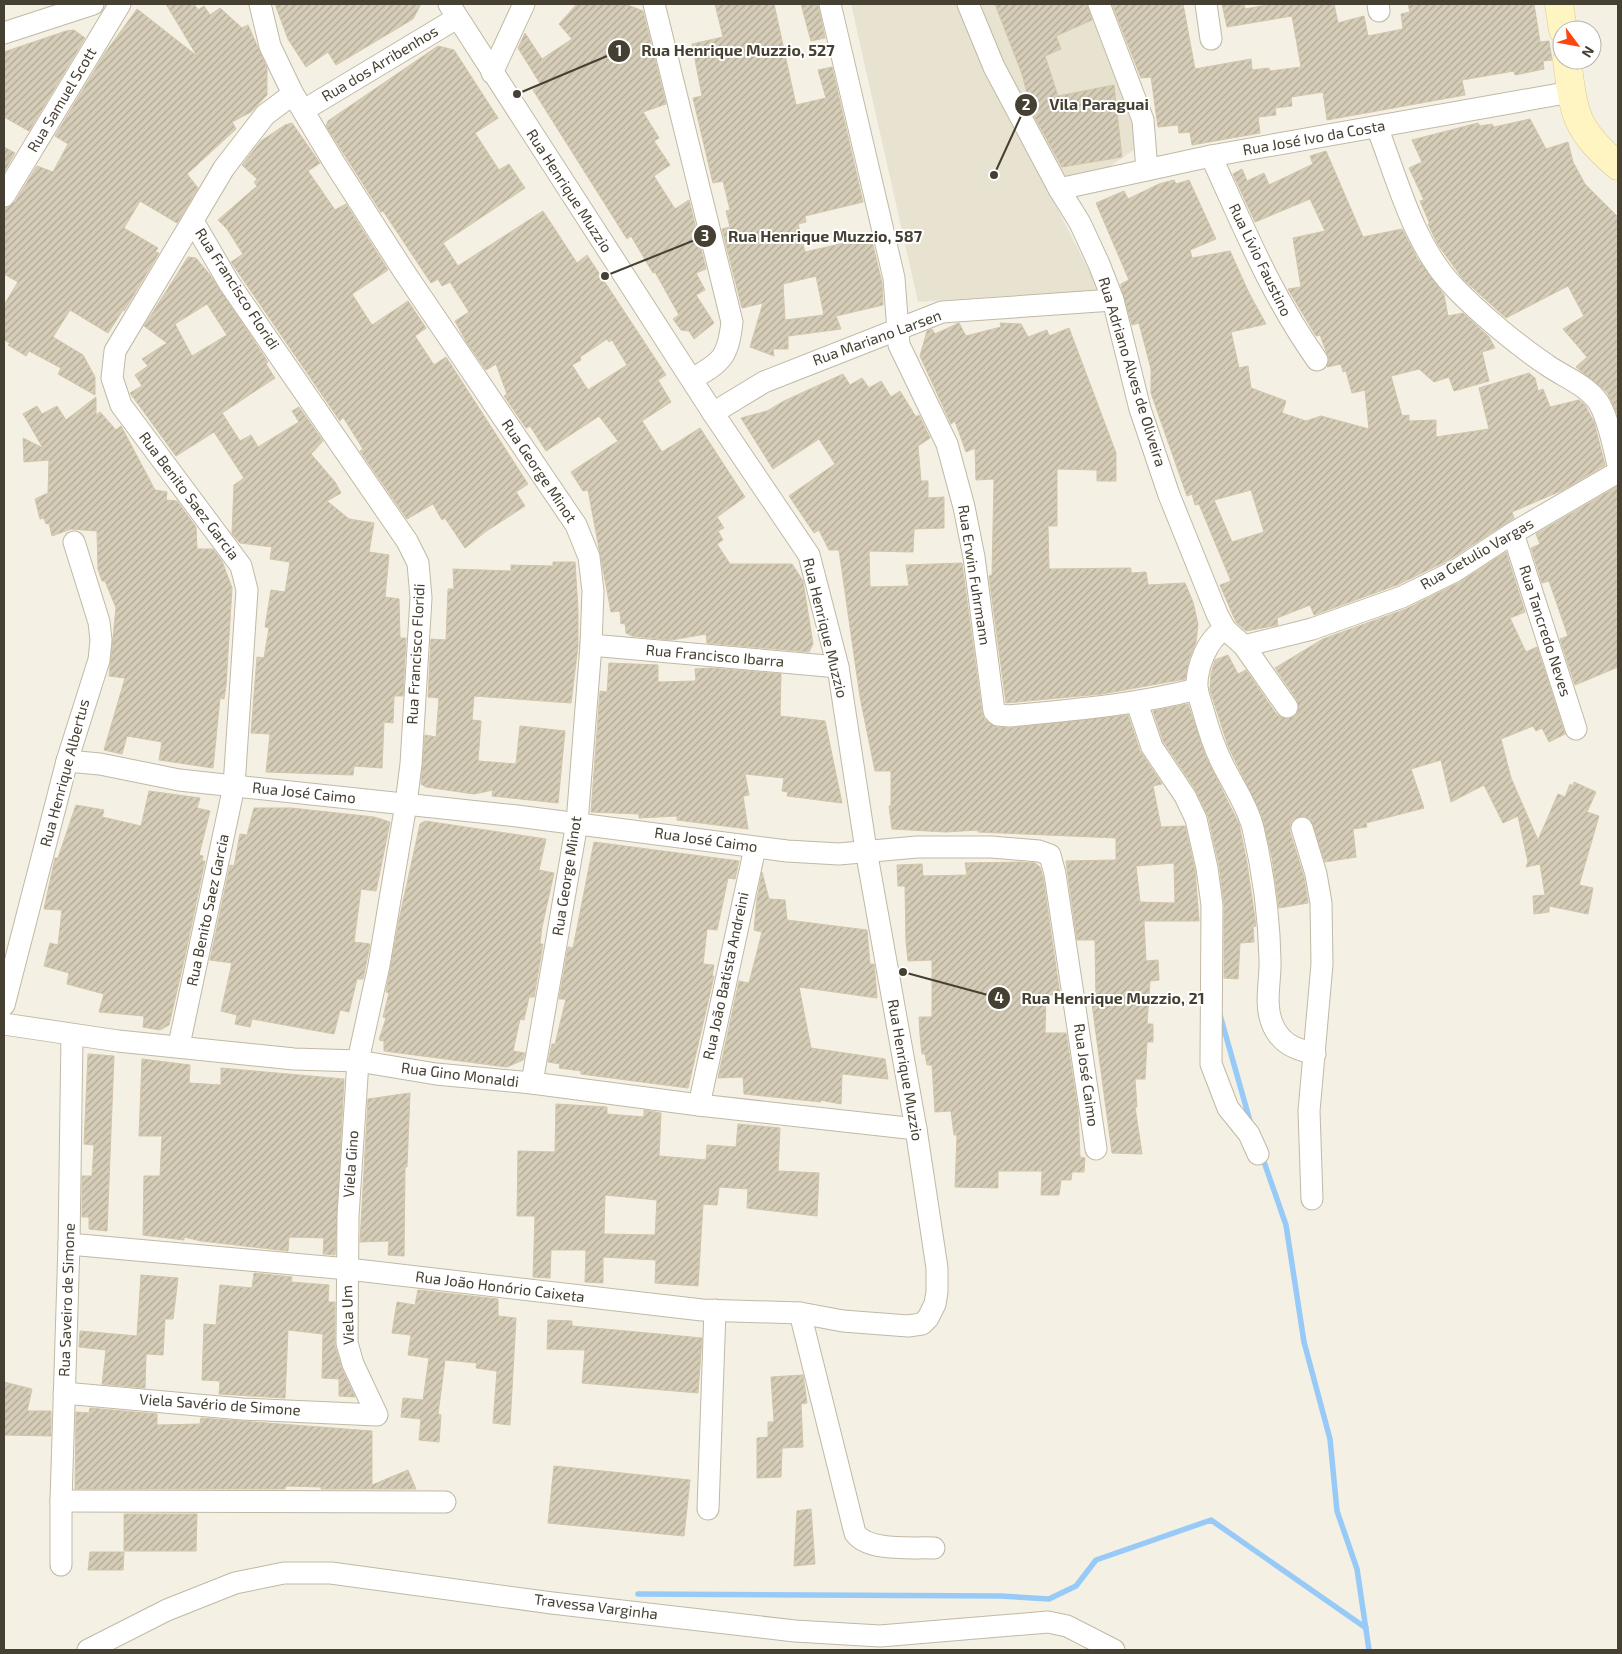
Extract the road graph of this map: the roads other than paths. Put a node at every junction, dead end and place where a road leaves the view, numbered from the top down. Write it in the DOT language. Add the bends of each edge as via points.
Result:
graph roads {
  1 [pos="93,4"];
  2 [pos="120,4"];
  3 [pos="260,4"];
  4 [pos="524,4"];
  5 [pos="654,4"];
  6 [pos="830,4"];
  7 [pos="968,4"];
  8 [pos="1099,4"];
  9 [pos="1206,4"];
  10 [pos="1559,4"];
  11 [pos="453,11"];
  12 [pos="1561,20"];
  13 [pos="4,33"];
  14 [pos="1211,39"];
  15 [pos="1568,70"];
  16 [pos="492,73"];
  17 [pos="1571,92"];
  18 [pos="298,102"];
  19 [pos="1377,127"];
  20 [pos="1211,156"];
  21 [pos="1618,166"];
  22 [pos="1147,170"];
  23 [pos="1059,189"];
  24 [pos="4,196"];
  25 [pos="193,221"];
  26 [pos="1112,300"];
  27 [pos="899,330"];
  28 [pos="1317,360"];
  29 [pos="692,379"];
  30 [pos="713,412"];
  31 [pos="1618,465"];
  32 [pos="1618,472"];
  33 [pos="1513,533"];
  34 [pos="74,542"];
  35 [pos="1225,629"];
  36 [pos="591,645"];
  37 [pos="1244,646"];
  38 [pos="838,667"];
  39 [pos="1197,690"];
  40 [pos="1137,703"];
  41 [pos="1287,707"];
  42 [pos="1576,729"];
  43 [pos="67,761"];
  44 [pos="234,786"];
  45 [pos="406,804"];
  46 [pos="577,823"];
  47 [pos="1302,828"];
  48 [pos="755,848"];
  49 [pos="866,850"];
  50 [pos="4,1005"];
  51 [pos="4,1024"];
  52 [pos="72,1035"];
  53 [pos="179,1046"];
  54 [pos="1315,1054"];
  55 [pos="358,1060"];
  56 [pos="532,1083"];
  57 [pos="699,1105"];
  58 [pos="916,1129"];
  59 [pos="1096,1149"];
  60 [pos="1258,1154"];
  61 [pos="1312,1199"];
  62 [pos="69,1244"];
  63 [pos="348,1268"];
  64 [pos="715,1310"];
  65 [pos="800,1313"];
  66 [pos="928,1318"];
  67 [pos="64,1393"];
  68 [pos="377,1415"];
  69 [pos="60,1501"];
  70 [pos="445,1502"];
  71 [pos="708,1509"];
  72 [pos="934,1548"];
  73 [pos="61,1565"];
  74 [pos="88,1650"];
  75 [pos="1114,1650"];
  1 -- 13 [label="street"];
  2 -- 24 [label="street, Rua Samuel Scott"];
  3 -- 18 [label="street, Rua George Minot" via="270,46"];
  4 -- 16 [label="street"];
  5 -- 29 [label="street" via="732,322 730,344 718,364"];
  6 -- 27 [label="street, Rua Erwin Fuhrmann" via="894,278"];
  7 -- 23 [label="street, Rua Adriano Alves de Oliveira" via="994,67"];
  8 -- 22 [label="street" via="1143,120"];
  9 -- 14 [label="street"];
  10 -- 12 [label="main road"];
  11 -- 16 [label="street, Rua Henrique Muzzio"];
  11 -- 18 [label="street, Rua dos Arribenhos"];
  15 -- 17 [label="main road"];
  16 -- 29 [label="street, Rua Henrique Muzzio"];
  17 -- 19 [label="street, Rua José Ivo da Costa"];
  17 -- 21 [label="main road" via="1579,123 1592,143"];
  18 -- 25 [label="street, Rua Benito Saez Garcia" via="265,114 224,168"];
  18 -- 36 [label="street, Rua George Minot" via="405,273 576,525 589,556 593,591"];
  19 -- 20 [label="street, Rua José Ivo da Costa"];
  19 -- 31 [label="street" via="1430,257 1486,317 1546,365 1592,394 1604,416"];
  20 -- 22 [label="street, Rua José Ivo da Costa"];
  20 -- 28 [label="street, Rua Lívio Faustino" via="1274,292 1290,322"];
  22 -- 23 [label="street, Rua José Ivo da Costa"];
  23 -- 26 [label="street, Rua Adriano Alves de Oliveira" via="1080,223"];
  25 -- 44 [label="street, Rua Benito Saez Garcia" via="116,351 112,378 121,405 241,566 247,590"];
  25 -- 45 [label="street, Rua Francisco Floridi" via="229,283 407,541 418,563 421,598"];
  26 -- 27 [label="street, Rua Mariano Larsen" via="942,312"];
  26 -- 35 [label="street, Rua Adriano Alves de Oliveira" via="1140,409 1170,495"];
  27 -- 30 [label="street, Rua Mariano Larsen" via="764,382"];
  27 -- 40 [label="street, Rua Erwin Fuhrmann" via="904,360 947,444 964,507 974,557 994,711 998,715 1009,716"];
  29 -- 30 [label="street, Rua Henrique Muzzio"];
  30 -- 38 [label="street, Rua Henrique Muzzio" via="810,556"];
  32 -- 33 [label="street, Rua Getulio Vargas"];
  33 -- 37 [label="street, Rua Getulio Vargas" via="1455,571 1402,597 1312,629"];
  33 -- 42 [label="street, Rua Tancredo Neves"];
  34 -- 43 [label="street, Rua Henrique Albertus" via="96,608 101,640 99,660"];
  35 -- 37 [label="street, Rua Adriano Alves de Oliveira"];
  35 -- 39 [label="street" via="1216,634 1201,662"];
  36 -- 38 [label="street, Rua Francisco Ibarra"];
  36 -- 46 [label="street, Rua George Minot"];
  37 -- 41 [label="street, Rua Adriano Alves de Oliveira"];
  38 -- 49 [label="street, Rua Henrique Muzzio"];
  39 -- 40 [label="street"];
  39 -- 54 [label="street" via="1222,763 1252,828 1262,875 1268,935 1268,1011 1271,1021 1286,1044"];
  40 -- 60 [label="street" via="1152,746 1196,819 1212,905 1211,1064 1228,1108 1249,1134"];
  43 -- 44 [label="street, Rua José Caimo"];
  43 -- 50 [label="street, Rua Henrique Albertus"];
  44 -- 45 [label="street, Rua José Caimo"];
  44 -- 53 [label="street, Rua Benito Saez Garcia"];
  45 -- 46 [label="street, Rua José Caimo"];
  45 -- 55 [label="street, Rua Francisco Floridi" via="379,965"];
  46 -- 48 [label="street, Rua José Caimo"];
  46 -- 56 [label="street, Rua George Minot"];
  47 -- 54 [label="street" via="1321,903 1322,964"];
  48 -- 49 [label="street, Rua José Caimo" via="839,854"];
  48 -- 57 [label="street, Rua João Batista Andreini"];
  49 -- 58 [label="street, Rua Henrique Muzzio"];
  49 -- 59 [label="street, Rua José Caimo" via="991,847 1050,855"];
  51 -- 52 [label="street, Rua Gino Monaldi"];
  52 -- 53 [label="street, Rua Gino Monaldi"];
  52 -- 62 [label="street, Rua Saveiro de Simone"];
  53 -- 55 [label="street, Rua Gino Monaldi" via="294,1059"];
  54 -- 61 [label="street" via="1309,1111"];
  55 -- 56 [label="street, Rua Gino Monaldi" via="436,1074"];
  55 -- 63 [label="street, Viela Gino"];
  56 -- 57 [label="street, Rua Gino Monaldi"];
  57 -- 58 [label="street, Rua Gino Monaldi"];
  58 -- 66 [label="street, Rua Henrique Muzzio" via="938,1281 935,1304"];
  62 -- 63 [label="street, Rua João Honório Caixeta"];
  62 -- 67 [label="street, Rua Saveiro de Simone"];
  63 -- 64 [label="street, Rua João Honório Caixeta"];
  63 -- 68 [label="street, Viela Um" via="347,1343 353,1364"];
  64 -- 65 [label="street, Rua João Honório Caixeta"];
  64 -- 71 [label="street"];
  65 -- 66 [label="street, Rua João Honório Caixeta" via="843,1321 908,1326 922,1324"];
  65 -- 72 [label="street" via="855,1533 866,1543 876,1546"];
  67 -- 68 [label="street, Viela Savério de Simone" via="242,1409"];
  67 -- 69 [label="street, Rua Saveiro de Simone"];
  69 -- 70 [label="street"];
  69 -- 73 [label="street, Rua Saveiro de Simone"];
  74 -- 75 [label="street, Travessa Varginha" via="167,1610 236,1583 284,1573 331,1573 698,1619 880,1636 1048,1622 1066,1626"];
}
